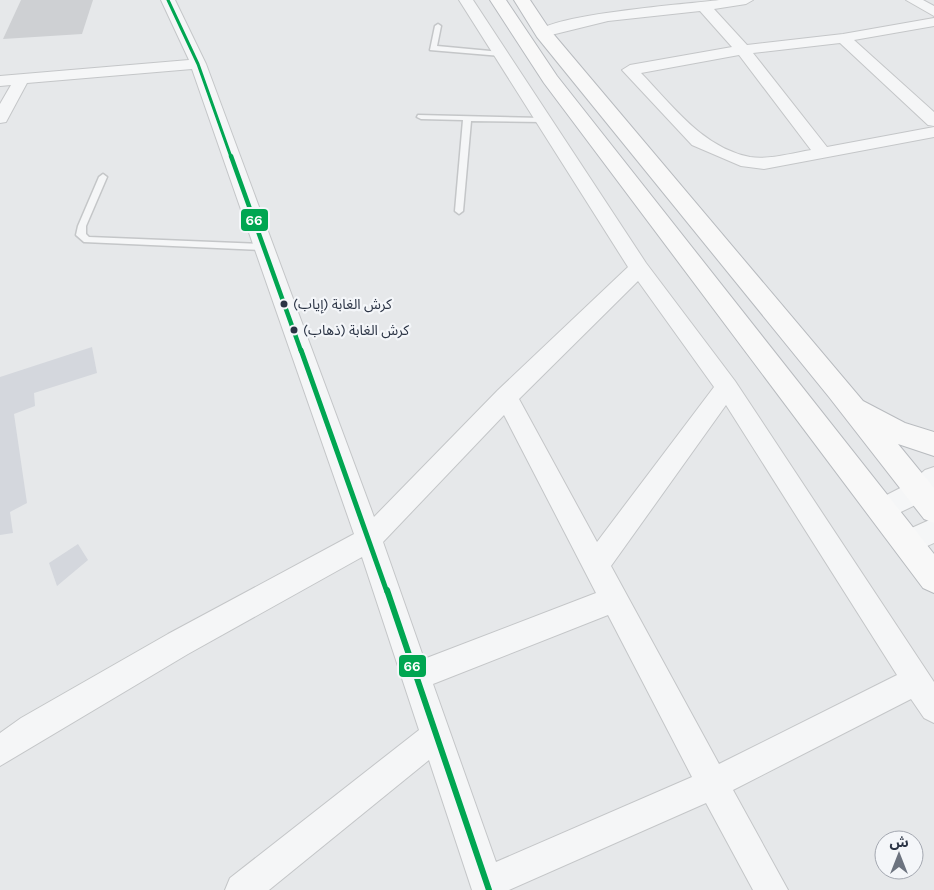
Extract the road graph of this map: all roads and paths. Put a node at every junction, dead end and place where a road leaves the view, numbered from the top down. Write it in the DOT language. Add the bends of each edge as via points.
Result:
graph roads {
  1 [pos="168,0"];
  2 [pos="466,0"];
  3 [pos="498,0"];
  4 [pos="522,0"];
  5 [pos="746,0"];
  6 [pos="913,0"];
  7 [pos="705,8"];
  8 [pos="934,12"];
  9 [pos="934,22"];
  10 [pos="438,26"];
  11 [pos="543,33"];
  12 [pos="843,38"];
  13 [pos="743,50"];
  14 [pos="501,54"];
  15 [pos="198,64"];
  16 [pos="22,79"];
  17 [pos="0,81"];
  18 [pos="421,117"];
  19 [pos="0,118"];
  20 [pos="467,118"];
  21 [pos="544,120"];
  22 [pos="934,121"];
  23 [pos="934,132"];
  24 [pos="824,153"];
  25 [pos="103,177"];
  26 [pos="459,211"];
  27 [pos="264,247"];
  28 [pos="639,268"];
  29 [pos="727,387"];
  30 [pos="838,389"];
  31 [pos="506,397"];
  32 [pos="934,444"];
  33 [pos="926,485"];
  34 [pos="882,510"];
  35 [pos="934,510"];
  36 [pos="934,530"];
  37 [pos="369,539"];
  38 [pos="907,543"];
  39 [pos="597,563"];
  40 [pos="934,578"];
  41 [pos="615,599"];
  42 [pos="416,676"];
  43 [pos="916,681"];
  44 [pos="934,708"];
  45 [pos="436,736"];
  46 [pos="0,751"];
  47 [pos="712,784"];
  48 [pos="488,886"];
  49 [pos="242,890"];
  50 [pos="771,890"];
  1 -- 15 [label="street"];
  2 -- 14 [label="street"];
  3 -- 34 [label="highway" via="550,78"];
  4 -- 11 [label="highway"];
  5 -- 7 [label="street"];
  6 -- 8 [label="street"];
  7 -- 11 [label="street" via="616,15"];
  7 -- 13 [label="street"];
  9 -- 12 [label="street"];
  10 -- 14 [label="lane" via="433,48"];
  11 -- 30 [label="highway"];
  12 -- 13 [label="street"];
  12 -- 22 [label="street"];
  13 -- 24 [label="street"];
  13 -- 24 [label="street" via="630,70 698,141 731,156 747,162 764,163"];
  14 -- 21 [label="street"];
  15 -- 16 [label="street"];
  15 -- 27 [label="street"];
  16 -- 17 [label="street"];
  16 -- 19 [label="street"];
  18 -- 20 [label="lane"];
  20 -- 21 [label="lane"];
  20 -- 26 [label="lane"];
  21 -- 28 [label="street"];
  23 -- 24 [label="street"];
  25 -- 27 [label="lane" via="82,226 80,235 87,240"];
  27 -- 37 [label="street"];
  28 -- 29 [label="street"];
  28 -- 31 [label="street"];
  29 -- 39 [label="street"];
  29 -- 43 [label="street"];
  30 -- 32 [label="highway" via="874,420 896,432"];
  30 -- 33 [label="highway"];
  31 -- 37 [label="street"];
  31 -- 39 [label="street"];
  33 -- 34 [label="street"];
  33 -- 35 [label="highway"];
  34 -- 38 [label="highway"];
  36 -- 38 [label="street"];
  37 -- 42 [label="street"];
  37 -- 46 [label="street" via="178,644"];
  38 -- 40 [label="highway"];
  39 -- 41 [label="street"];
  41 -- 42 [label="street"];
  41 -- 47 [label="street"];
  42 -- 45 [label="street"];
  43 -- 44 [label="street"];
  43 -- 47 [label="street"];
  45 -- 48 [label="street"];
  45 -- 49 [label="street"];
  47 -- 48 [label="street"];
  47 -- 50 [label="street"];
}
